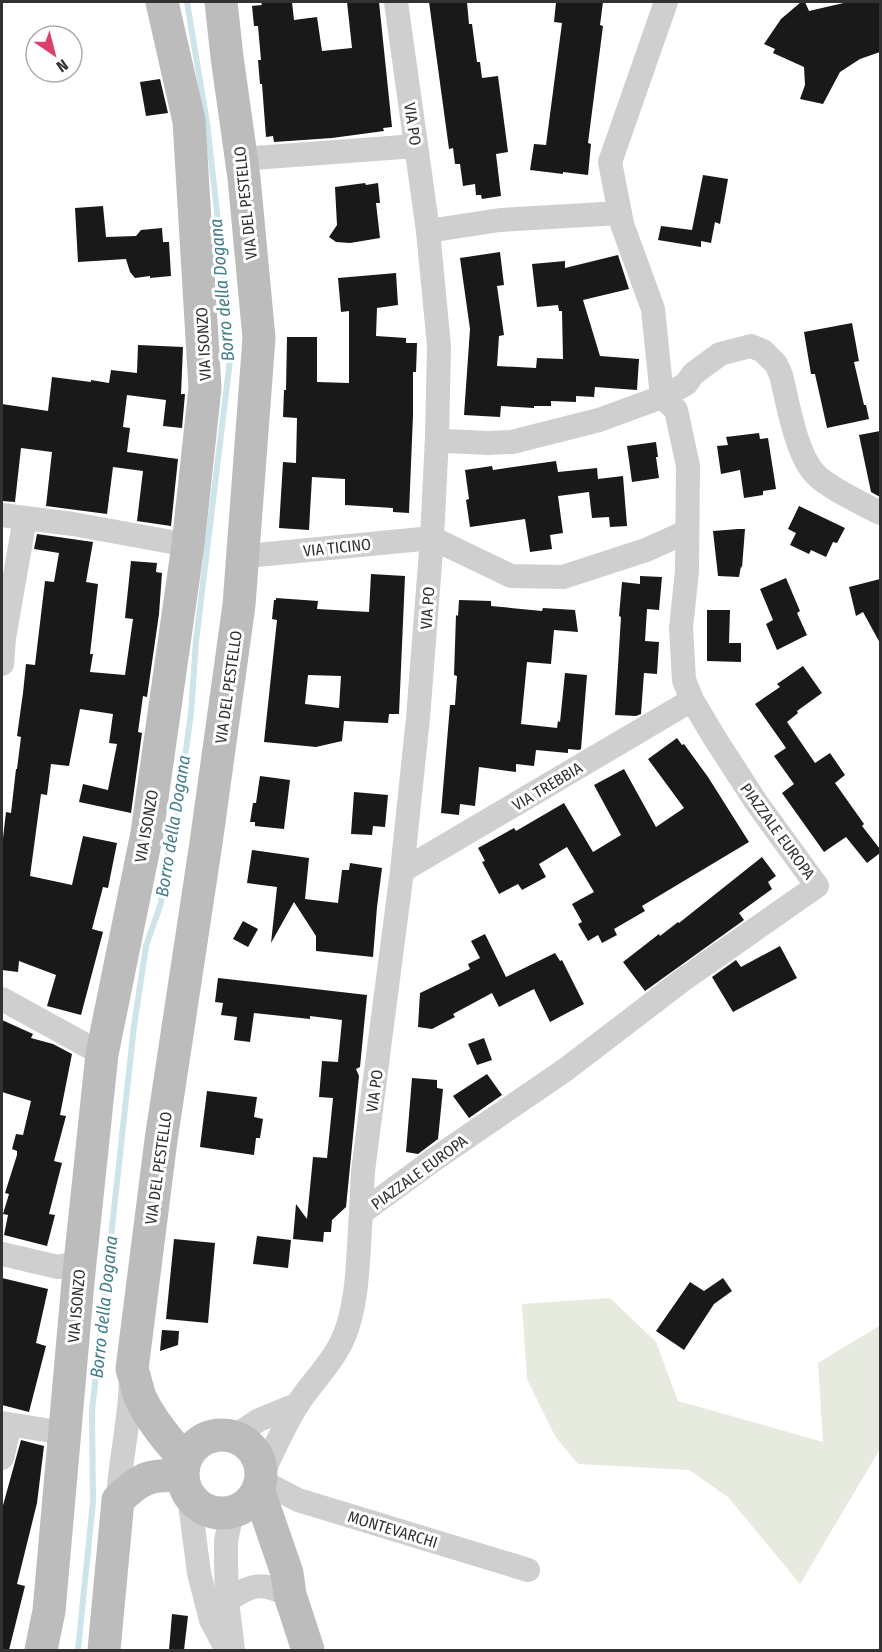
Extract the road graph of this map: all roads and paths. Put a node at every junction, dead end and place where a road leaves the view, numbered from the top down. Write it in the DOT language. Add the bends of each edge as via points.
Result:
graph roads {
  1 [pos="162,2"];
  2 [pos="221,2"];
  3 [pos="396,2"];
  4 [pos="666,2"];
  5 [pos="416,146"];
  6 [pos="242,159"];
  7 [pos="620,213"];
  8 [pos="428,231"];
  9 [pos="662,397"];
  10 [pos="437,437"];
  11 [pos="880,513"];
  12 [pos="2,515"];
  13 [pos="25,519"];
  14 [pos="686,531"];
  15 [pos="432,538"];
  16 [pos="188,545"];
  17 [pos="243,555"];
  18 [pos="2,664"];
  19 [pos="692,700"];
  20 [pos="402,871"];
  21 [pos="2,999"];
  22 [pos="102,1054"];
  23 [pos="361,1214"];
  24 [pos="2,1254"];
  25 [pos="80,1262"];
  26 [pos="132,1369"];
  27 [pos="298,1404"];
  28 [pos="6,1424"];
  29 [pos="64,1433"];
  30 [pos="2,1458"];
  31 [pos="199,1461"];
  32 [pos="247,1498"];
  33 [pos="118,1500"];
  34 [pos="528,1570"];
  35 [pos="291,1595"];
  36 [pos="227,1601"];
  37 [pos="41,1650"];
  38 [pos="104,1650"];
  39 [pos="227,1650"];
  40 [pos="233,1650"];
  41 [pos="308,1650"];
  1 -- 16 [label="street, VIA ISONZO" via="189,121 205,388"];
  2 -- 6 [label="street, VIA DEL PESTELLO"];
  3 -- 5 [label="street, VIA PO"];
  4 -- 7 [label="street" via="610,162"];
  5 -- 6 [label="street"];
  5 -- 8 [label="street, VIA PO"];
  6 -- 17 [label="street, VIA DEL PESTELLO" via="259,338"];
  7 -- 8 [label="street" via="500,220"];
  7 -- 9 [label="street" via="653,309"];
  8 -- 10 [label="street, VIA PO" via="439,345"];
  9 -- 10 [label="street" via="599,420 512,442 445,441"];
  9 -- 11 [label="street" via="686,384 720,354 751,346 763,351 781,375 801,451 816,475"];
  9 -- 14 [label="street, PIAZZALE EUROPA" via="676,410 688,466"];
  10 -- 15 [label="street, VIA PO"];
  12 -- 13 [label="street"];
  13 -- 16 [label="street"];
  13 -- 18 [label="street"];
  14 -- 15 [label="street" via="563,577 510,576"];
  14 -- 19 [label="street, PIAZZALE EUROPA" via="687,571 681,628 684,680"];
  15 -- 17 [label="street, VIA TICINO"];
  15 -- 20 [label="street, VIA PO"];
  16 -- 22 [label="street, VIA ISONZO" via="147,832"];
  17 -- 26 [label="street, VIA DEL PESTELLO" via="238,616 160,1140"];
  19 -- 20 [label="street, VIA TREBBIA"];
  19 -- 23 [label="street, PIAZZALE EUROPA" via="756,802 818,886"];
  20 -- 23 [label="street, VIA PO" via="363,1170"];
  21 -- 22 [label="street"];
  22 -- 25 [label="street, VIA ISONZO"];
  23 -- 27 [label="street, PIAZZALE EUROPA" via="353,1309 342,1341"];
  24 -- 25 [label="street" via="58,1267"];
  25 -- 29 [label="street, VIA ISONZO"];
  26 -- 31 [label="street" via="169,1412"];
  26 -- 33 [label="street, VIA DEL PESTELLO"];
  27 -- 31 [label="street" via="259,1420"];
  27 -- 32 [label="street, PIAZZALE EUROPA"];
  28 -- 29 [label="street"];
  28 -- 30 [label="street"];
  29 -- 37 [label="street, VIA ISONZO" via="49,1611"];
  31 -- 32 [label="street" via="197,1505 220,1513"];
  31 -- 32 [label="street" via="243,1442 257,1458 260,1469"];
  31 -- 33 [label="street" via="148,1478"];
  31 -- 39 [label="street" via="199,1573 211,1620"];
  32 -- 34 [label="street, MONTEVARCHI" via="298,1500"];
  32 -- 35 [label="street" via="281,1582"];
  32 -- 36 [label="street, PIAZZALE EUROPA" via="226,1541"];
  33 -- 38 [label="street, VIA DEL PESTELLO"];
  35 -- 36 [label="street" via="262,1585 247,1588"];
  35 -- 41 [label="street"];
  36 -- 40 [label="street, PIAZZALE EUROPA"];
}
